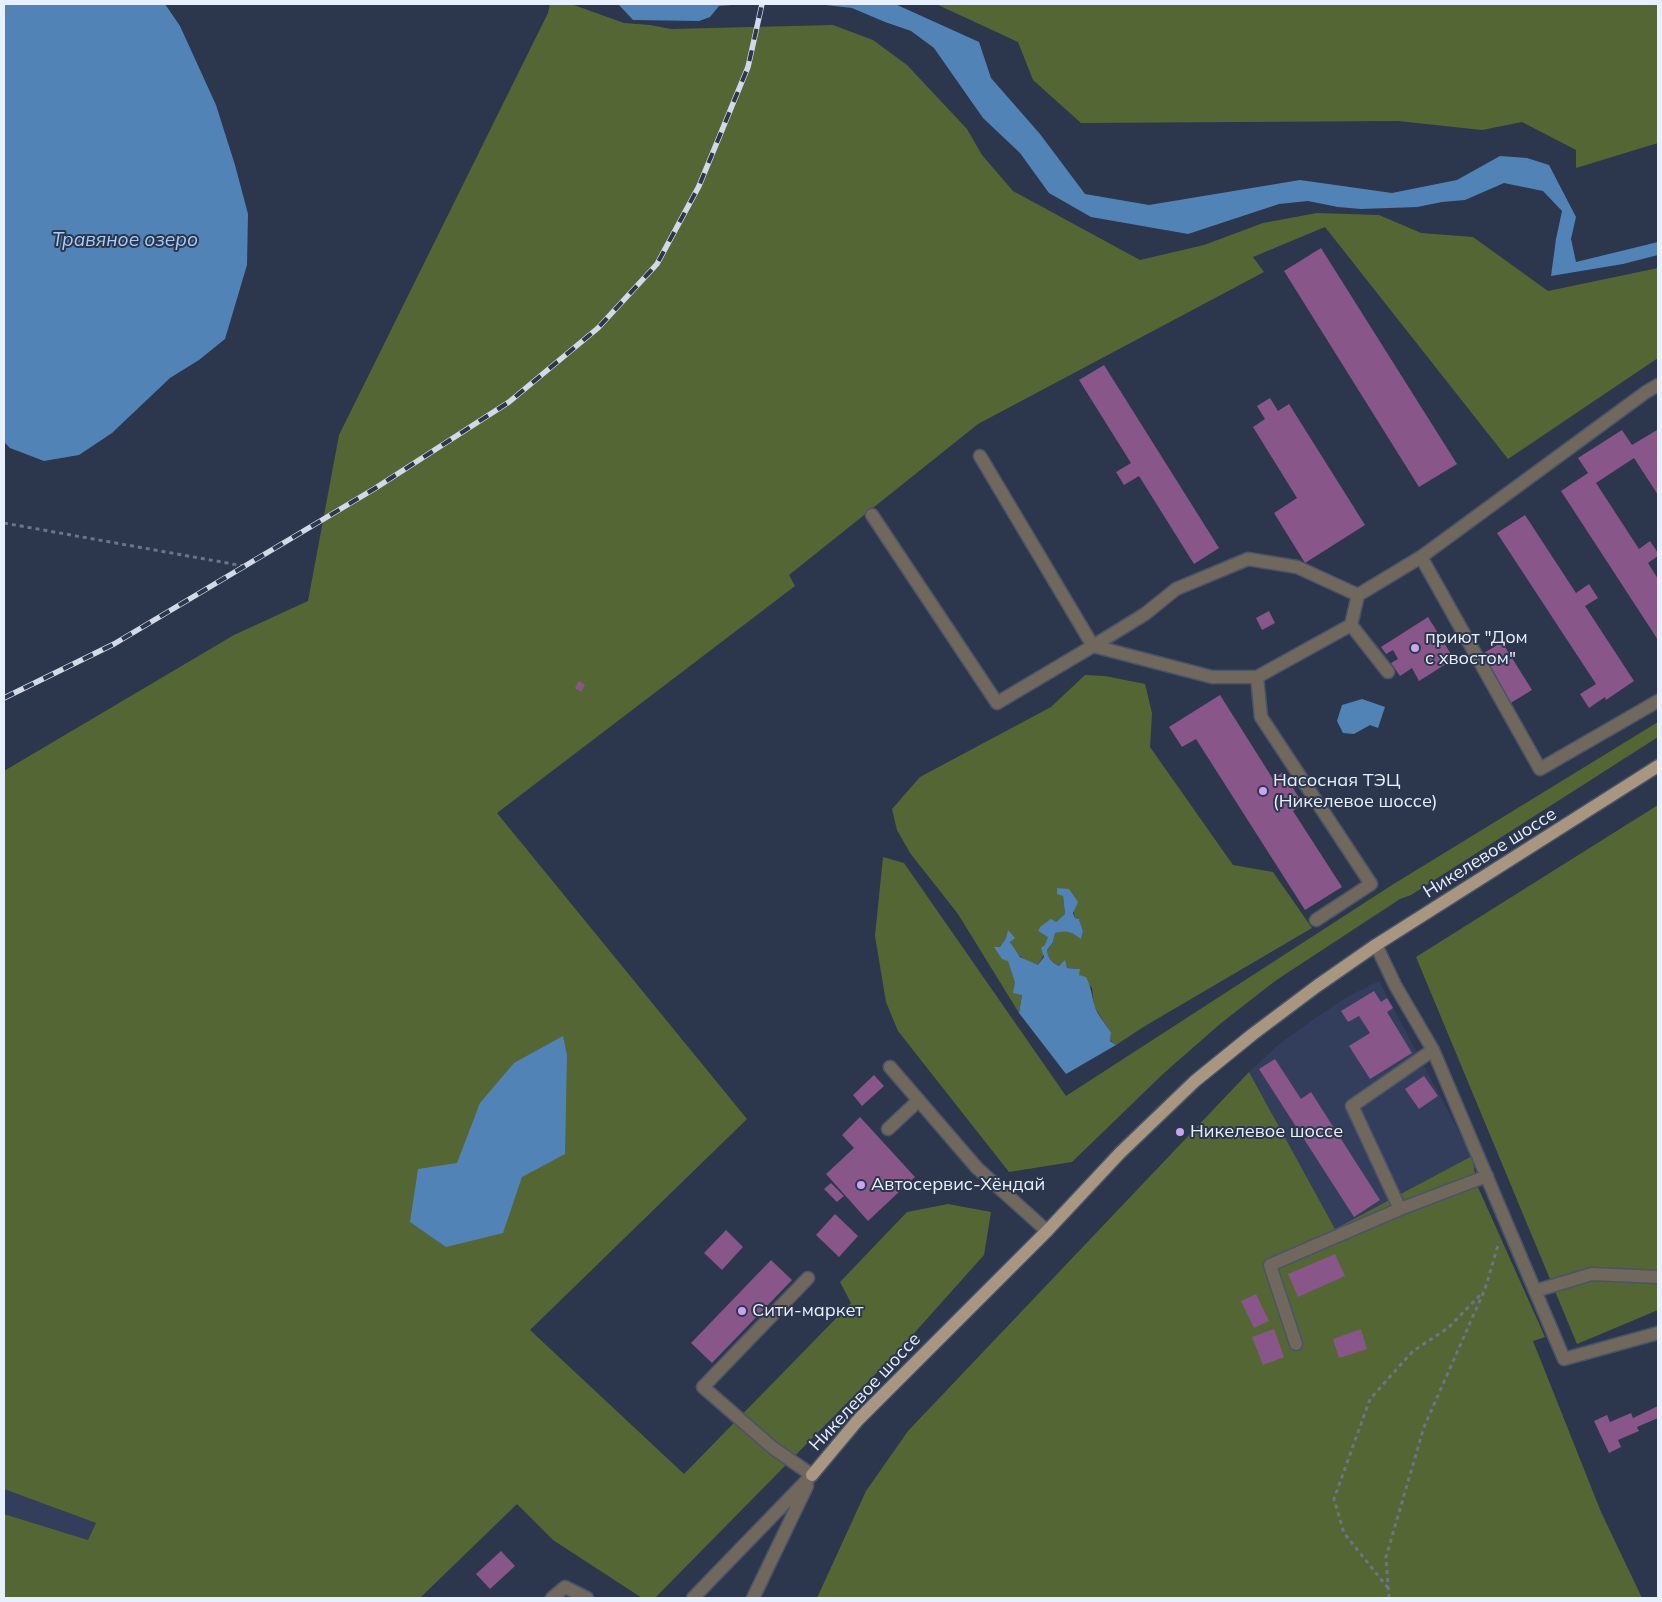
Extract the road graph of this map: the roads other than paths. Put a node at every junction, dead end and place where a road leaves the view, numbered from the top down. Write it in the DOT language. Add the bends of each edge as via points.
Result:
graph roads {
  1 [pos="1658,385"];
  2 [pos="980,456"];
  3 [pos="872,515"];
  4 [pos="1421,557"];
  5 [pos="1358,595"];
  6 [pos="1351,625"];
  7 [pos="1093,646"];
  8 [pos="1388,672"];
  9 [pos="1257,677"];
  10 [pos="1658,701"];
  11 [pos="1658,766"];
  12 [pos="1316,920"];
  13 [pos="1376,945"];
  14 [pos="1433,1050"];
  15 [pos="890,1067"];
  16 [pos="919,1100"];
  17 [pos="888,1129"];
  18 [pos="1487,1176"];
  19 [pos="1400,1209"];
  20 [pos="1047,1231"];
  21 [pos="1658,1277"];
  22 [pos="808,1278"];
  23 [pos="1535,1291"];
  24 [pos="1658,1333"];
  25 [pos="1296,1344"];
  26 [pos="812,1474"];
  27 [pos="552,1598"];
  28 [pos="587,1598"];
  29 [pos="693,1598"];
  30 [pos="753,1598"];
  1 -- 4 [label="street"];
  2 -- 7 [label="street"];
  3 -- 7 [label="street" via="997,703"];
  4 -- 5 [label="street"];
  4 -- 10 [label="street" via="1540,769"];
  5 -- 6 [label="street"];
  5 -- 7 [label="street" via="1296,566 1248,559 1176,589 1145,614"];
  6 -- 8 [label="street"];
  6 -- 9 [label="street"];
  7 -- 9 [label="street" via="1212,677"];
  9 -- 12 [label="street" via="1261,717 1371,884"];
  11 -- 13 [label="main road, Никелевое шоссе"];
  13 -- 14 [label="street"];
  13 -- 20 [label="main road, Никелевое шоссе" via="1253,1034 1195,1081"];
  14 -- 18 [label="street"];
  14 -- 19 [label="street" via="1352,1106"];
  15 -- 16 [label="street"];
  16 -- 17 [label="street"];
  16 -- 20 [label="street" via="977,1168"];
  18 -- 19 [label="street"];
  18 -- 23 [label="street"];
  19 -- 25 [label="street" via="1270,1265"];
  20 -- 26 [label="main road, Никелевое шоссе" via="858,1420"];
  21 -- 23 [label="street" via="1592,1274"];
  22 -- 26 [label="street" via="702,1387 773,1448"];
  23 -- 24 [label="street" via="1564,1360"];
  26 -- 29 [label="street"];
  26 -- 30 [label="street, Никелевое шоссе"];
  27 -- 28 [label="street" via="565,1587"];
}
